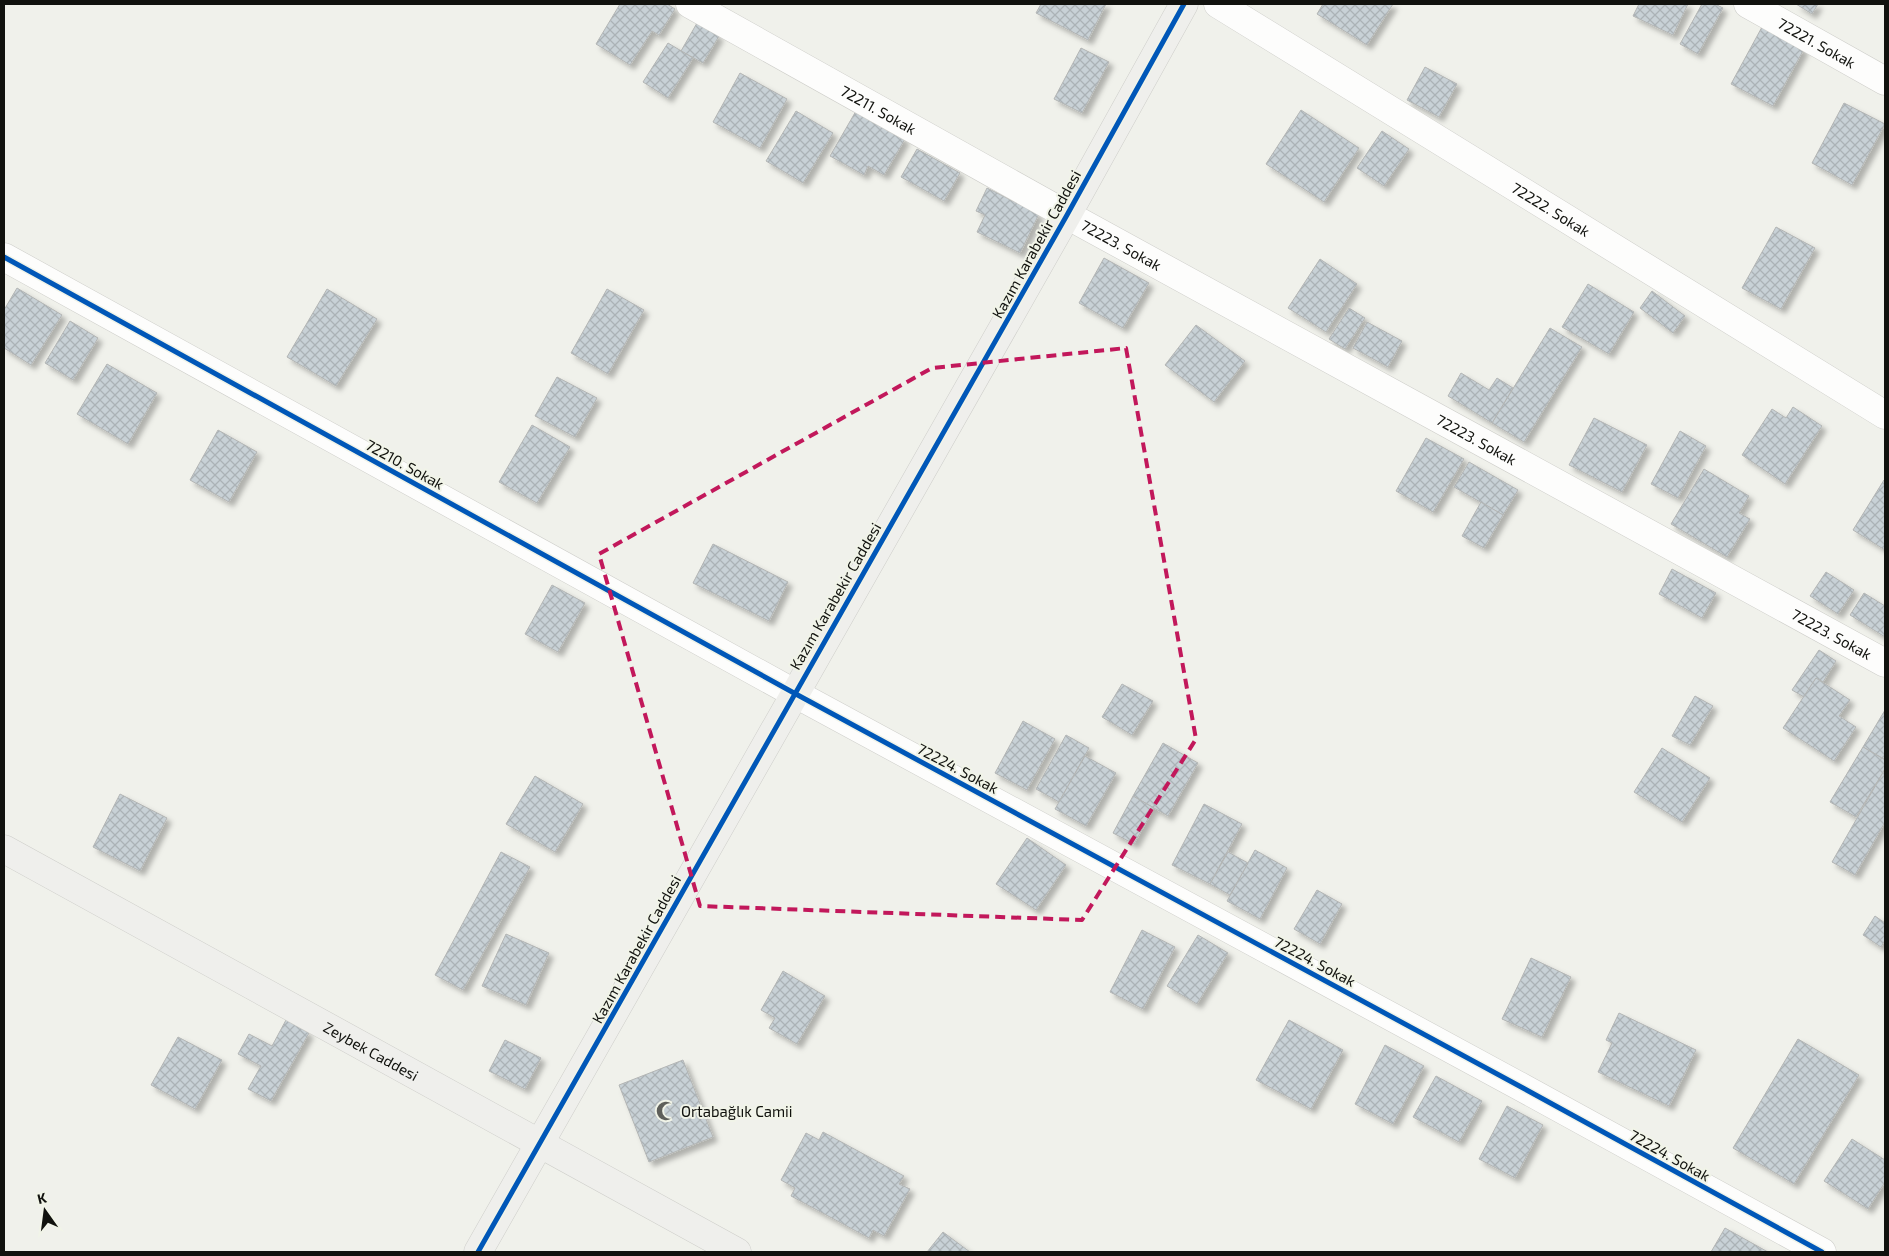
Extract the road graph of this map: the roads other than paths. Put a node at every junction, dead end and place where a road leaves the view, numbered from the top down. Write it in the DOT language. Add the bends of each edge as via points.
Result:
graph roads {
  1 [pos="690,4"];
  2 [pos="1184,4"];
  3 [pos="1218,4"];
  4 [pos="1748,4"];
  5 [pos="1885,81"];
  6 [pos="1067,215"];
  7 [pos="4,258"];
  8 [pos="1885,415"];
  9 [pos="1885,663"];
  10 [pos="794,693"];
  11 [pos="4,849"];
  12 [pos="540,1144"];
  13 [pos="478,1252"];
  14 [pos="737,1252"];
  15 [pos="1822,1252"];
  1 -- 6 [label="street, 72211. Sokak"];
  2 -- 6 [label="street, Kazım Karabekir Caddesi"];
  3 -- 8 [label="street, 72222. Sokak"];
  4 -- 5 [label="street, 72221. Sokak"];
  6 -- 9 [label="street, 72223. Sokak"];
  6 -- 10 [label="street, Kazım Karabekir Caddesi"];
  7 -- 10 [label="street, 72210. Sokak"];
  10 -- 12 [label="street, Kazım Karabekir Caddesi"];
  10 -- 15 [label="street, 72224. Sokak"];
  11 -- 12 [label="street, Zeybek Caddesi"];
  12 -- 13 [label="street, Kazım Karabekir Caddesi"];
  12 -- 14 [label="street, Zeybek Caddesi"];
}
